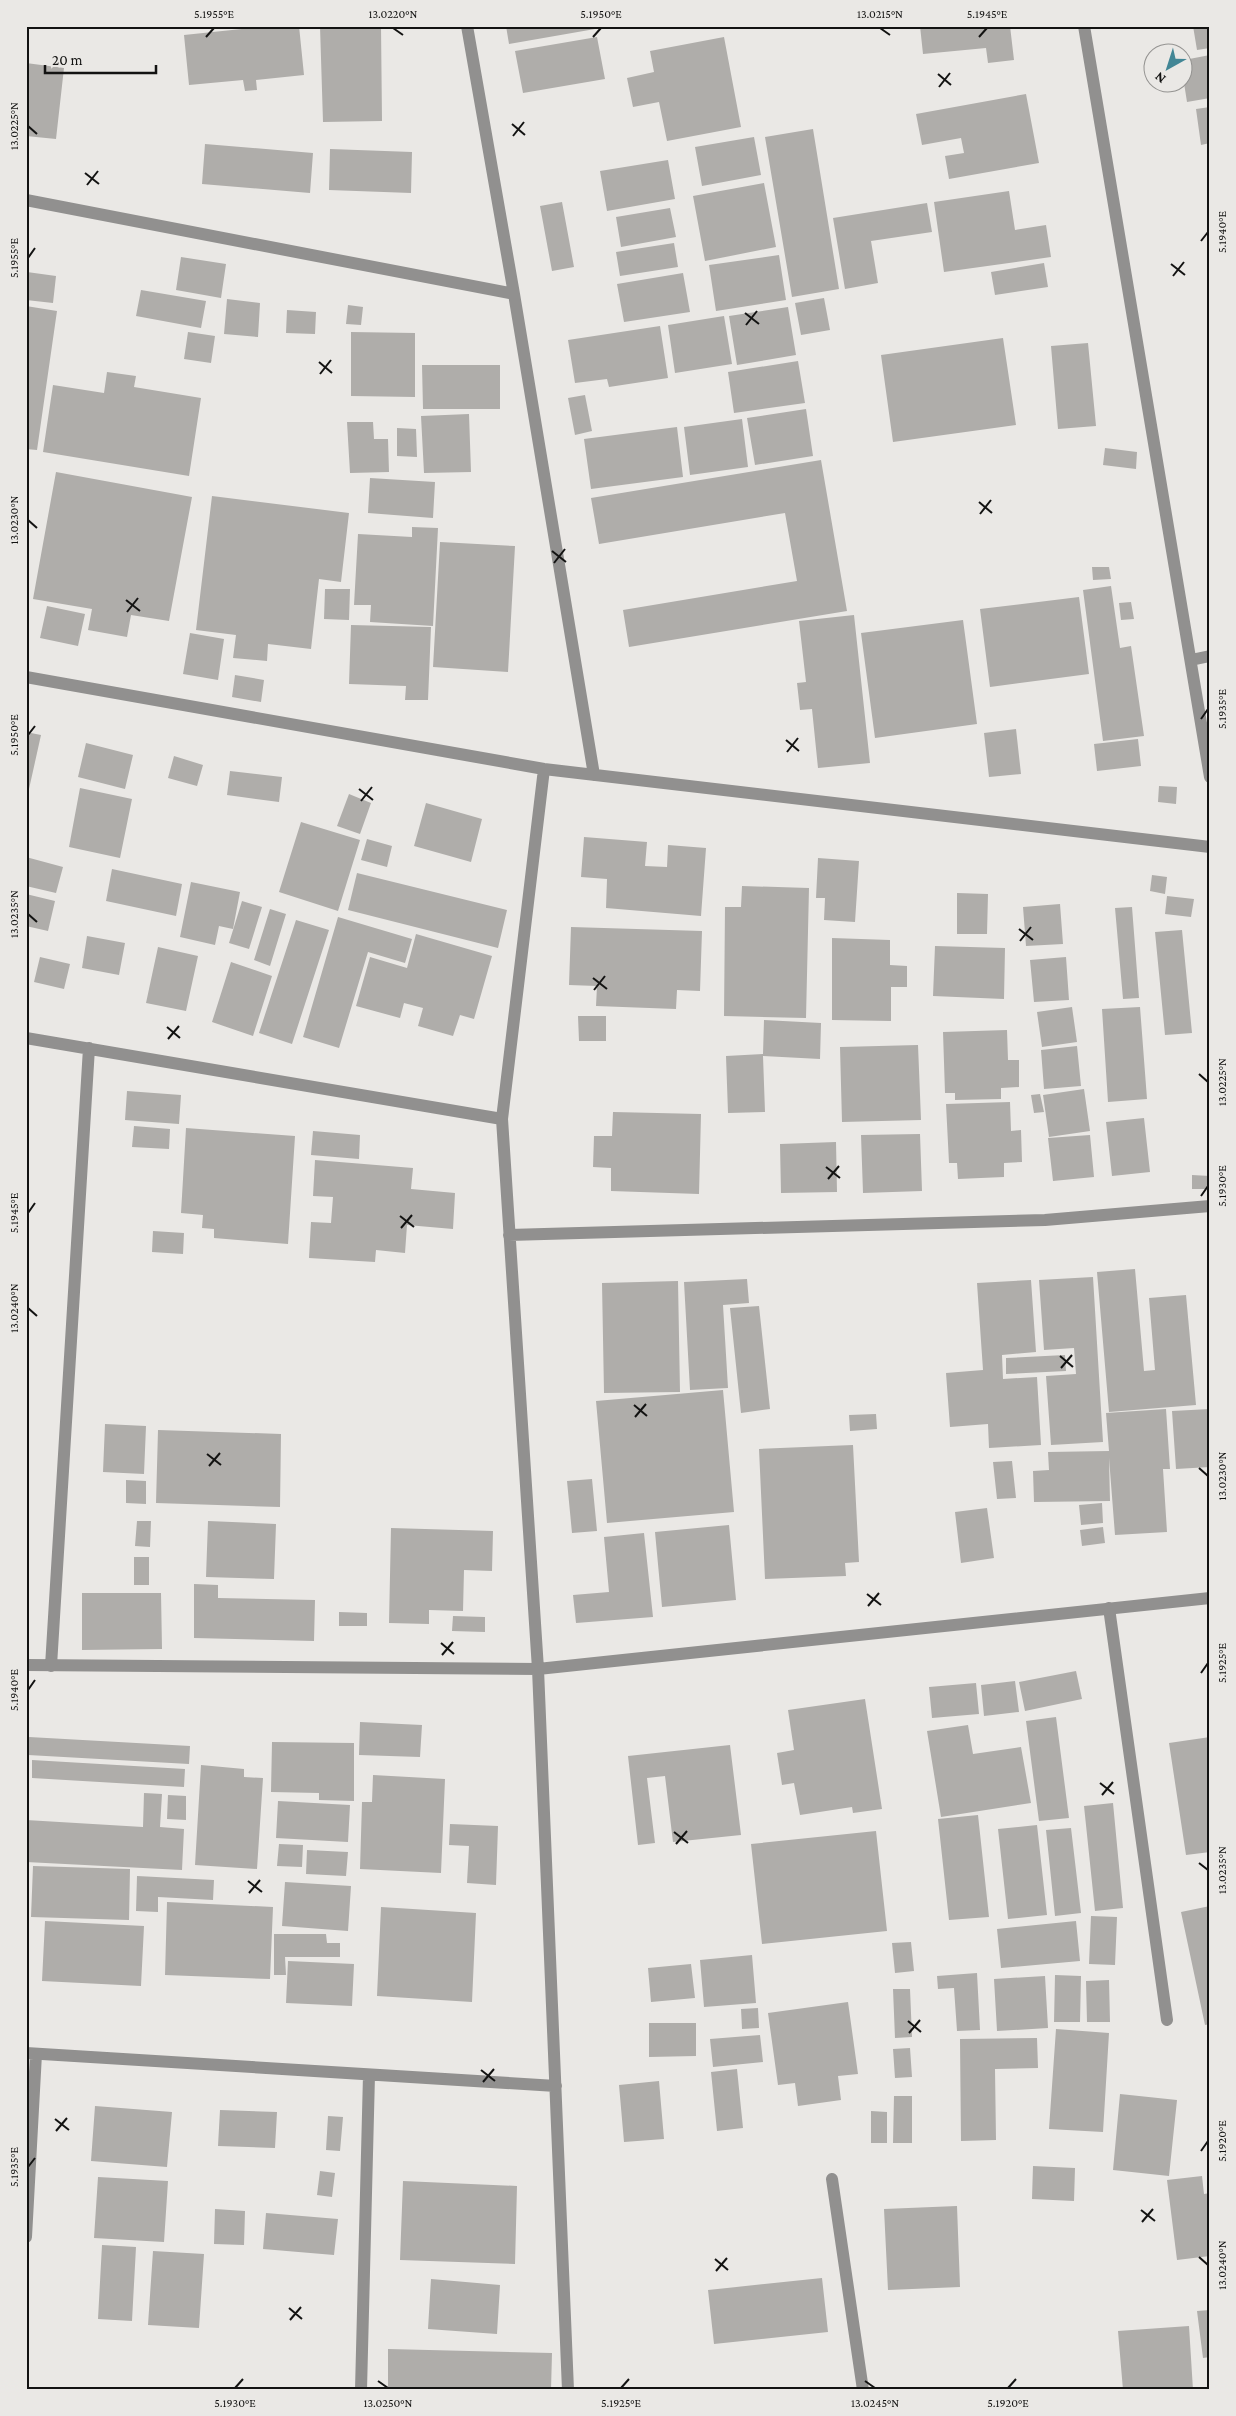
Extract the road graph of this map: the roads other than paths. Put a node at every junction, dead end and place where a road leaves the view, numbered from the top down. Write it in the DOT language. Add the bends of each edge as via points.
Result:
graph roads {
  1 [pos="467,26"];
  2 [pos="1084,26"];
  3 [pos="26,200"];
  4 [pos="514,294"];
  5 [pos="1210,656"];
  6 [pos="1191,660"];
  7 [pos="26,676"];
  8 [pos="544,770"];
  9 [pos="594,775"];
  10 [pos="1210,777"];
  11 [pos="1210,846"];
  12 [pos="26,1038"];
  13 [pos="89,1048"];
  14 [pos="502,1119"];
  15 [pos="1210,1206"];
  16 [pos="509,1235"];
  17 [pos="1210,1598"];
  18 [pos="1109,1608"];
  19 [pos="26,1666"];
  20 [pos="51,1666"];
  21 [pos="538,1669"];
  22 [pos="1167,2020"];
  23 [pos="31,2054"];
  24 [pos="369,2075"];
  25 [pos="556,2086"];
  26 [pos="832,2179"];
  27 [pos="26,2237"];
  28 [pos="361,2390"];
  29 [pos="568,2390"];
  30 [pos="863,2390"];
  1 -- 4 [label="street"];
  2 -- 6 [label="street"];
  3 -- 4 [label="street"];
  4 -- 9 [label="street"];
  5 -- 6 [label="street"];
  6 -- 10 [label="street"];
  7 -- 8 [label="street"];
  8 -- 9 [label="street"];
  8 -- 14 [label="street"];
  9 -- 11 [label="street"];
  12 -- 13 [label="street"];
  13 -- 14 [label="street"];
  13 -- 20 [label="street"];
  14 -- 16 [label="street"];
  15 -- 16 [label="street" via="1046,1220"];
  16 -- 21 [label="street"];
  17 -- 18 [label="street"];
  18 -- 21 [label="street"];
  18 -- 22 [label="street"];
  19 -- 20 [label="street"];
  20 -- 21 [label="street"];
  21 -- 25 [label="street"];
  23 -- 24 [label="street"];
  23 -- 27 [label="street"];
  24 -- 25 [label="street"];
  24 -- 28 [label="street"];
  25 -- 29 [label="street"];
  26 -- 30 [label="street"];
}
